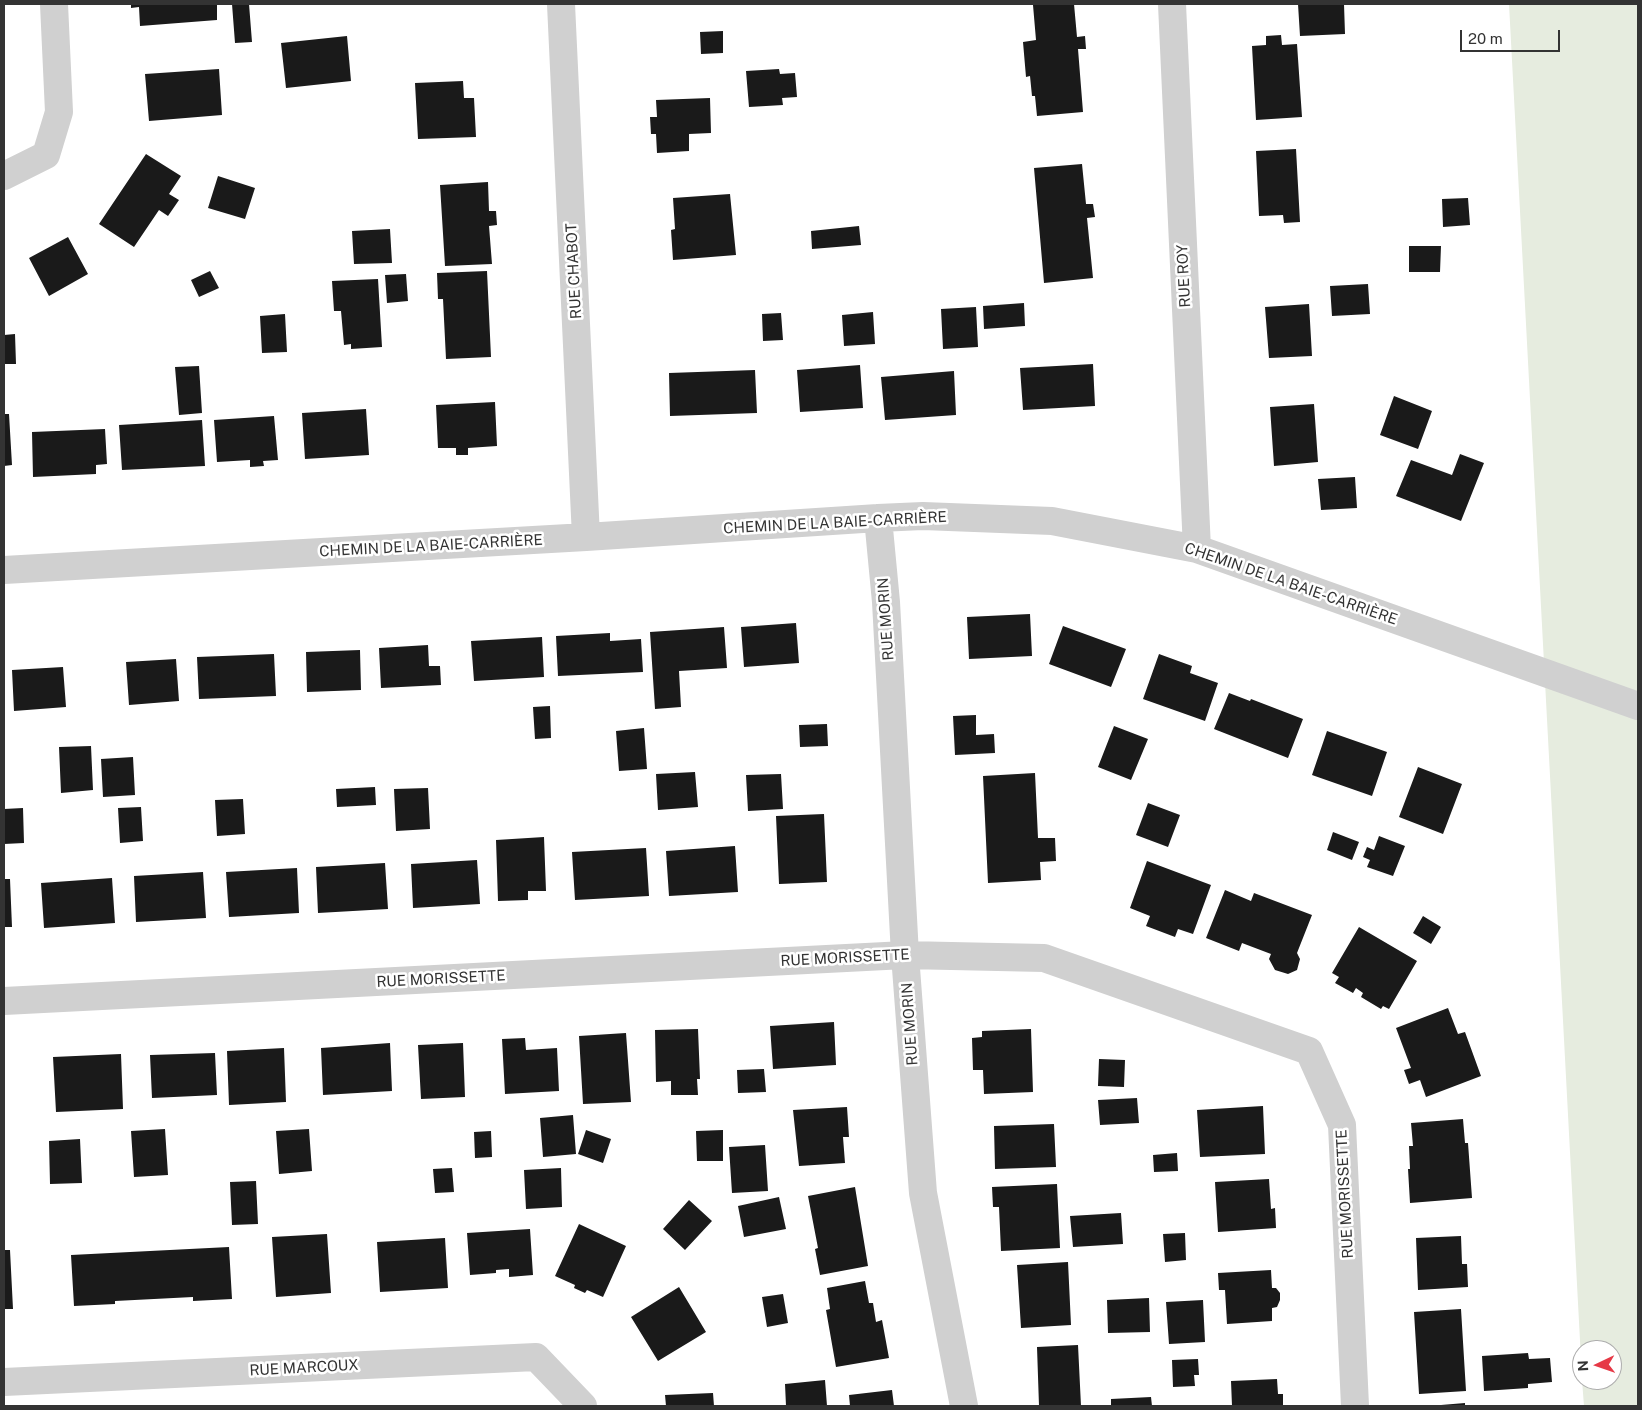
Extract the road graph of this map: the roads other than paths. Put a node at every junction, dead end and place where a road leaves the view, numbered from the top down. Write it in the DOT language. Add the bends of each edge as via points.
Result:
graph roads {
  1 [pos="54,4"];
  2 [pos="561,4"];
  3 [pos="1172,4"];
  4 [pos="4,176"];
  5 [pos="878,518"];
  6 [pos="586,538"];
  7 [pos="1197,549"];
  8 [pos="4,570"];
  9 [pos="1638,706"];
  10 [pos="905,955"];
  11 [pos="4,1002"];
  12 [pos="4,1382"];
  13 [pos="583,1406"];
  14 [pos="964,1406"];
  15 [pos="1356,1406"];
  1 -- 4 [label="street" via="60,112 46,155"];
  2 -- 6 [label="street, RUE CHABOT"];
  3 -- 7 [label="street, RUE ROY"];
  5 -- 6 [label="street, CHEMIN DE LA BAIE-CARRIÈRE"];
  5 -- 7 [label="street, CHEMIN DE LA BAIE-CARRIÈRE" via="923,516 1052,520"];
  5 -- 10 [label="street, RUE MORIN" via="886,602"];
  6 -- 8 [label="street, CHEMIN DE LA BAIE-CARRIÈRE"];
  7 -- 9 [label="street, CHEMIN DE LA BAIE-CARRIÈRE"];
  10 -- 11 [label="street, RUE MORISSETTE"];
  10 -- 14 [label="street, RUE MORIN" via="923,1193"];
  10 -- 15 [label="street, RUE MORISSETTE" via="1044,958 1309,1052 1342,1125"];
  12 -- 13 [label="street, RUE MARCOUX" via="536,1356"];
}
